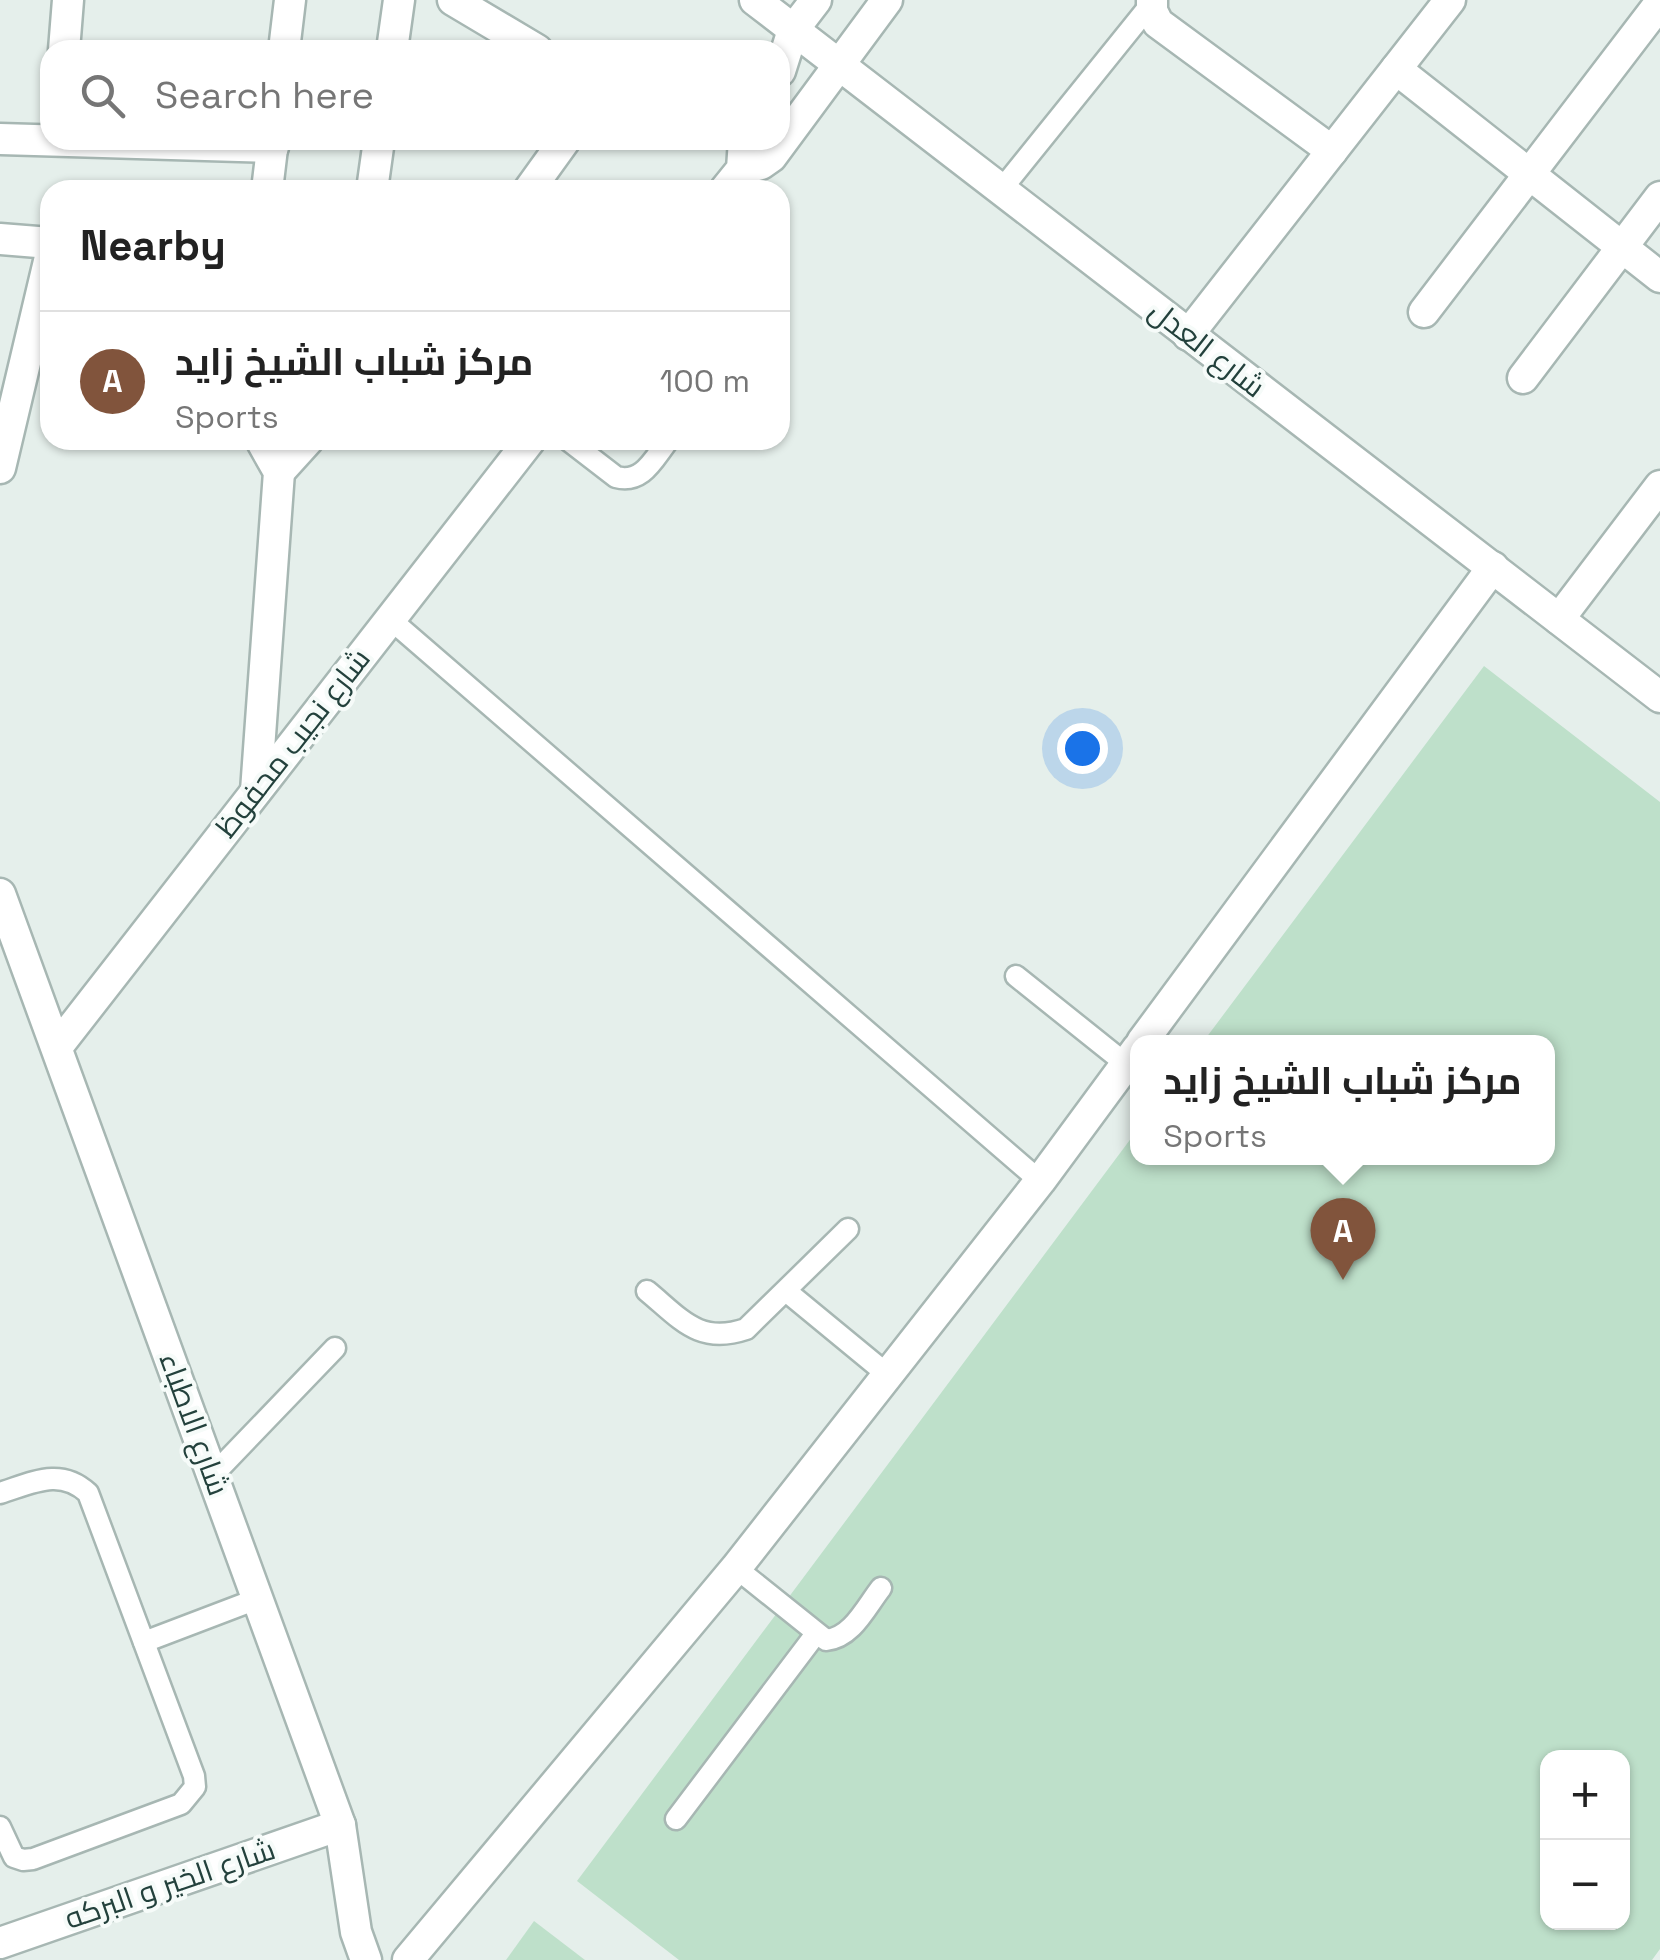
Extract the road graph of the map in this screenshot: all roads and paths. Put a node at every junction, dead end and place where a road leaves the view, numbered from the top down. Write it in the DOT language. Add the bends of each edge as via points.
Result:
graph roads {
  1 [pos="68,0"];
  2 [pos="290,0"];
  3 [pos="399,0"];
  4 [pos="452,0"];
  5 [pos="755,0"];
  6 [pos="816,0"];
  7 [pos="887,0"];
  8 [pos="1450,0"];
  9 [pos="1152,2"];
  10 [pos="1656,5"];
  11 [pos="794,30"];
  12 [pos="65,40"];
  13 [pos="285,40"];
  14 [pos="393,40"];
  15 [pos="520,40"];
  16 [pos="790,41"];
  17 [pos="839,65"];
  18 [pos="1396,69"];
  19 [pos="790,131"];
  20 [pos="0,139"];
  21 [pos="40,140"];
  22 [pos="272,150"];
  23 [pos="378,150"];
  24 [pos="558,150"];
  25 [pos="775,150"];
  26 [pos="1332,151"];
  27 [pos="737,166"];
  28 [pos="1530,174"];
  29 [pos="268,180"];
  30 [pos="373,180"];
  31 [pos="536,180"];
  32 [pos="1002,190"];
  33 [pos="1660,197"];
  34 [pos="0,239"];
  35 [pos="40,242"];
  36 [pos="1622,247"];
  37 [pos="1660,276"];
  38 [pos="40,300"];
  39 [pos="1424,312"];
  40 [pos="1188,335"];
  41 [pos="1523,378"];
  42 [pos="267,450"];
  43 [pos="299,450"];
  44 [pos="522,450"];
  45 [pos="581,450"];
  46 [pos="661,450"];
  47 [pos="0,468"];
  48 [pos="279,472"];
  49 [pos="1660,486"];
  50 [pos="1493,568"];
  51 [pos="390,619"];
  52 [pos="1559,619"];
  53 [pos="1660,697"];
  54 [pos="256,792"];
  55 [pos="0,894"];
  56 [pos="1016,976"];
  57 [pos="1147,1035"];
  58 [pos="56,1047"];
  59 [pos="1130,1048"];
  60 [pos="1130,1058"];
  61 [pos="1040,1181"];
  62 [pos="848,1229"];
  63 [pos="647,1291"];
  64 [pos="786,1291"];
  65 [pos="336,1348"];
  66 [pos="888,1375"];
  67 [pos="213,1475"];
  68 [pos="0,1494"];
  69 [pos="736,1568"];
  70 [pos="881,1588"];
  71 [pos="257,1600"];
  72 [pos="815,1635"];
  73 [pos="144,1642"];
  74 [pos="676,1819"];
  75 [pos="340,1826"];
  76 [pos="0,1828"];
  77 [pos="0,1942"];
  78 [pos="366,1960"];
  79 [pos="408,1960"];
  1 -- 12 [label="street"];
  2 -- 13 [label="street"];
  3 -- 14 [label="street"];
  4 -- 15 [label="street"];
  5 -- 11 [label="street, شارع العدل"];
  6 -- 11 [label="street"];
  7 -- 17 [label="street"];
  8 -- 18 [label="street"];
  9 -- 26 [label="street" via="1158,23"];
  9 -- 32 [label="lane"];
  10 -- 28 [label="street"];
  11 -- 16 [label="street"];
  11 -- 17 [label="street, شارع العدل"];
  17 -- 19 [label="street"];
  17 -- 32 [label="street, شارع العدل"];
  18 -- 26 [label="street"];
  18 -- 28 [label="street"];
  20 -- 21 [label="street"];
  22 -- 29 [label="street"];
  23 -- 30 [label="street"];
  24 -- 31 [label="street"];
  25 -- 27 [label="street" via="761,164"];
  26 -- 40 [label="street"];
  28 -- 36 [label="street"];
  28 -- 39 [label="street"];
  32 -- 40 [label="street, شارع العدل"];
  33 -- 36 [label="street"];
  34 -- 35 [label="street"];
  36 -- 37 [label="street"];
  36 -- 41 [label="street"];
  38 -- 47 [label="street"];
  40 -- 50 [label="street, شارع العدل"];
  42 -- 48 [label="street"];
  43 -- 48 [label="street"];
  44 -- 51 [label="street, شارع نجيب محفوظ"];
  45 -- 46 [label="lane" via="626,479 643,472"];
  48 -- 54 [label="street"];
  49 -- 52 [label="street"];
  50 -- 52 [label="street, شارع العدل"];
  50 -- 57 [label="street"];
  51 -- 54 [label="street, شارع نجيب محفوظ"];
  51 -- 61 [label="lane"];
  52 -- 53 [label="street, شارع العدل"];
  54 -- 58 [label="street, شارع نجيب محفوظ"];
  55 -- 58 [label="street, شارع الاطباء"];
  56 -- 59 [label="lane"];
  58 -- 67 [label="street, شارع الاطباء"];
  60 -- 61 [label="street"];
  61 -- 66 [label="street"];
  62 -- 64 [label="lane"];
  63 -- 64 [label="lane" via="695,1330 729,1335 746,1330"];
  64 -- 66 [label="lane"];
  65 -- 67 [label="lane"];
  66 -- 69 [label="street"];
  67 -- 71 [label="street, شارع الاطباء"];
  68 -- 73 [label="lane" via="61,1477 88,1492"];
  69 -- 72 [label="lane"];
  69 -- 79 [label="street"];
  70 -- 72 [label="lane" via="846,1633 826,1640"];
  71 -- 73 [label="lane"];
  71 -- 75 [label="street, شارع الاطباء"];
  72 -- 74 [label="lane"];
  73 -- 76 [label="lane" via="194,1776 190,1797 34,1859 14,1856"];
  75 -- 77 [label="street, شارع الخير و البركه"];
  75 -- 78 [label="street, شارع الاطباء"];
}
